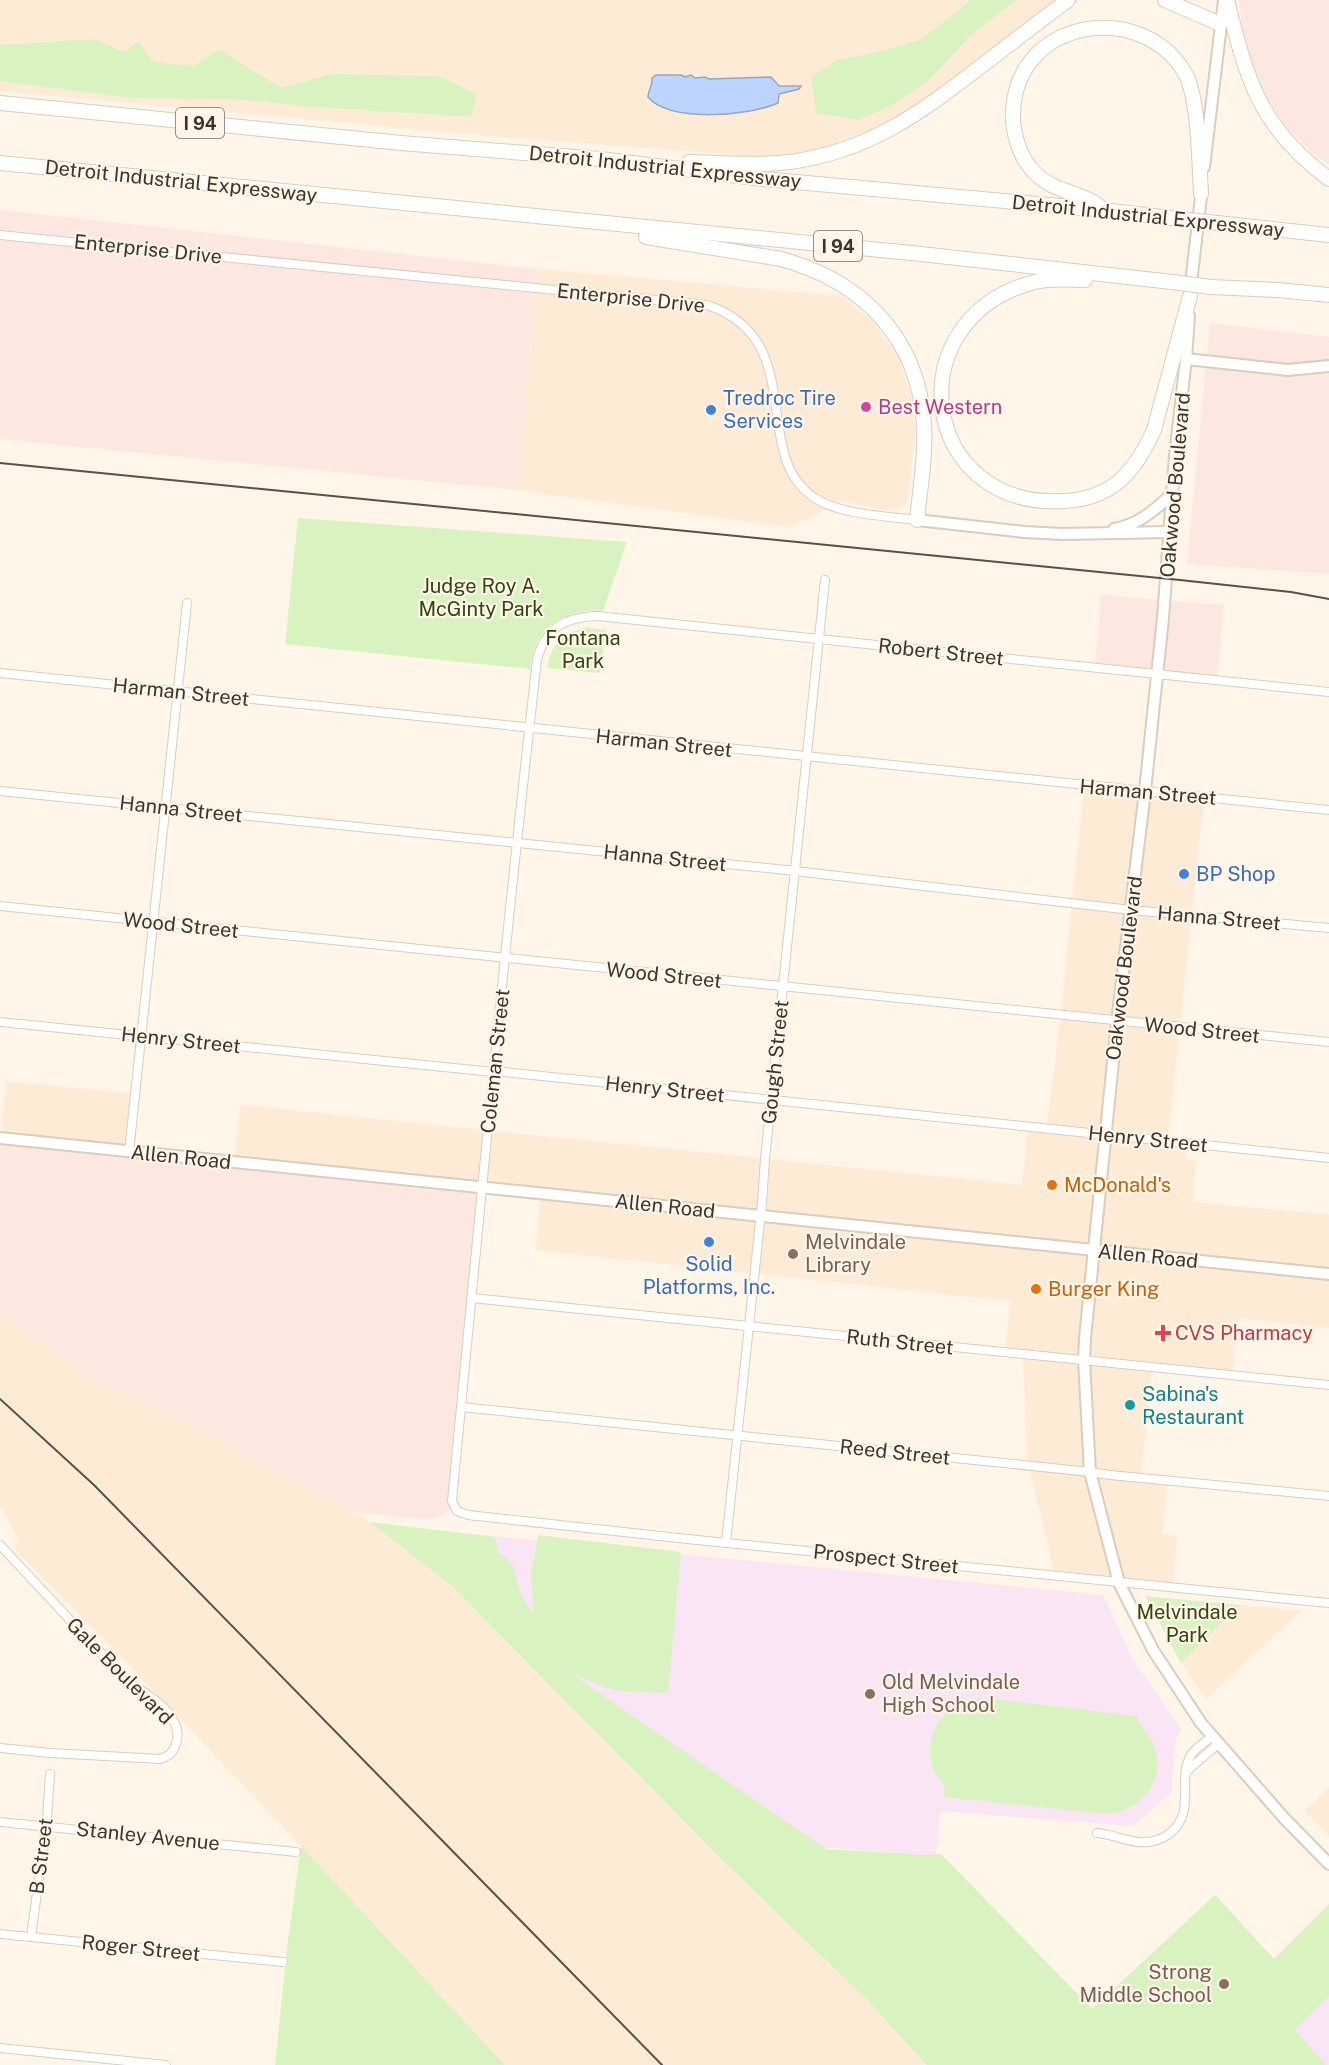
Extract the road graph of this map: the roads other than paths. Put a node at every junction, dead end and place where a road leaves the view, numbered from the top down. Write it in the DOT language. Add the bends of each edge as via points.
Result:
graph roads {
  1 [pos="1068,0"];
  2 [pos="1165,0"];
  3 [pos="1225,0"];
  4 [pos="1220,24"];
  5 [pos="0,103"];
  6 [pos="600,159"];
  7 [pos="0,163"];
  8 [pos="1329,179"];
  9 [pos="1201,194"];
  10 [pos="1103,210"];
  11 [pos="540,217"];
  12 [pos="0,235"];
  13 [pos="1329,235"];
  14 [pos="1135,278"];
  15 [pos="1329,295"];
  16 [pos="1190,296"];
  17 [pos="1186,359"];
  18 [pos="1329,366"];
  19 [pos="1172,494"];
  20 [pos="917,520"];
  21 [pos="1171,532"];
  22 [pos="1086,533"];
  23 [pos="825,580"];
  24 [pos="187,603"];
  25 [pos="555,628"];
  26 [pos="820,639"];
  27 [pos="0,673"];
  28 [pos="1157,676"];
  29 [pos="177,692"];
  30 [pos="1329,692"];
  31 [pos="529,729"];
  32 [pos="807,757"];
  33 [pos="0,791"];
  34 [pos="1145,791"];
  35 [pos="165,808"];
  36 [pos="1329,810"];
  37 [pos="517,843"];
  38 [pos="795,872"];
  39 [pos="0,906"];
  40 [pos="1131,910"];
  41 [pos="153,922"];
  42 [pos="1329,928"];
  43 [pos="506,958"];
  44 [pos="784,987"];
  45 [pos="0,1022"];
  46 [pos="1117,1022"];
  47 [pos="142,1036"];
  48 [pos="1329,1042"];
  49 [pos="493,1072"];
  50 [pos="771,1100"];
  51 [pos="1107,1135"];
  52 [pos="0,1138"];
  53 [pos="129,1152"];
  54 [pos="1329,1158"];
  55 [pos="482,1188"];
  56 [pos="760,1216"];
  57 [pos="1095,1250"];
  58 [pos="1329,1274"];
  59 [pos="472,1298"];
  60 [pos="749,1326"];
  61 [pos="1084,1360"];
  62 [pos="1329,1385"];
  63 [pos="461,1407"];
  64 [pos="736,1435"];
  65 [pos="1090,1472"];
  66 [pos="1329,1496"];
  67 [pos="452,1500"];
  68 [pos="726,1543"];
  69 [pos="0,1545"];
  70 [pos="1119,1583"];
  71 [pos="1329,1603"];
  72 [pos="1215,1740"];
  73 [pos="0,1748"];
  74 [pos="50,1774"];
  75 [pos="0,1821"];
  76 [pos="46,1826"];
  77 [pos="1097,1833"];
  78 [pos="296,1852"];
  79 [pos="1329,1864"];
  80 [pos="0,1934"];
  81 [pos="31,1937"];
  82 [pos="283,1962"];
  83 [pos="0,2048"];
  84 [pos="166,2065"];
  1 -- 6 [label="highway" via="922,111 855,145 812,158 762,164"];
  2 -- 4 [label="highway"];
  3 -- 4 [label="main road, Oakwood Boulevard"];
  3 -- 8 [label="highway" via="1244,67 1261,105 1292,147"];
  4 -- 9 [label="main road, Oakwood Boulevard"];
  5 -- 6 [label="highway, Detroit Industrial Expressway / I 94"];
  6 -- 10 [label="highway, Detroit Industrial Expressway / I 94" via="763,179"];
  7 -- 11 [label="highway, Detroit Industrial Expressway / I 94"];
  9 -- 10 [label="highway" via="1194,100 1176,59 1159,42 1138,30 1115,23 1087,24 1044,44 1024,68 1015,90 1013,123 1019,146 1035,174"];
  9 -- 16 [label="main road, Oakwood Boulevard"];
  10 -- 13 [label="highway, Detroit Industrial Expressway / I 94, bridge"];
  11 -- 14 [label="highway, Detroit Industrial Expressway / I 94"];
  11 -- 20 [label="highway" via="587,229 781,259 823,273 858,295 897,339 917,386 924,423"];
  12 -- 20 [label="street, Enterprise Drive" via="707,305 738,320 761,346 770,369 786,458 803,488 834,507"];
  14 -- 15 [label="highway, Detroit Industrial Expressway / I 94, bridge"];
  14 -- 16 [label="highway" via="1036,282 991,300 970,319 956,338 944,369 941,413 963,460 985,480 1006,493 1056,502 1079,501 1119,483 1145,450 1154,430"];
  16 -- 17 [label="main road, Oakwood Boulevard"];
  17 -- 18 [label="main road" via="1288,370"];
  17 -- 19 [label="main road, Oakwood Boulevard"];
  19 -- 21 [label="main road, Oakwood Boulevard"];
  19 -- 22 [label="main road" via="1138,521"];
  20 -- 22 [label="main road, Enterprise Drive" via="1025,532"];
  21 -- 22 [label="main road, Enterprise Drive"];
  21 -- 28 [label="main road, Oakwood Boulevard"];
  23 -- 26 [label="street, Gough Street"];
  24 -- 29 [label="street"];
  25 -- 26 [label="street, Robert Street" via="572,619 597,616"];
  25 -- 31 [label="street, Coleman Street" via="540,649"];
  26 -- 28 [label="street, Robert Street"];
  26 -- 32 [label="street, Gough Street"];
  27 -- 29 [label="street, Harman Street"];
  28 -- 30 [label="street, Robert Street"];
  28 -- 34 [label="main road, Oakwood Boulevard"];
  29 -- 31 [label="street, Harman Street"];
  29 -- 35 [label="street"];
  31 -- 32 [label="street, Harman Street"];
  31 -- 37 [label="street, Coleman Street"];
  32 -- 34 [label="street, Harman Street"];
  32 -- 38 [label="street, Gough Street"];
  33 -- 35 [label="street, Hanna Street"];
  34 -- 36 [label="street, Harman Street"];
  34 -- 40 [label="main road, Oakwood Boulevard"];
  35 -- 37 [label="street, Hanna Street"];
  35 -- 41 [label="street"];
  37 -- 38 [label="street, Hanna Street"];
  37 -- 43 [label="street, Coleman Street"];
  38 -- 40 [label="street, Hanna Street"];
  38 -- 44 [label="street, Gough Street"];
  39 -- 41 [label="street, Wood Street"];
  40 -- 42 [label="street, Hanna Street"];
  40 -- 46 [label="main road, Oakwood Boulevard"];
  41 -- 43 [label="street, Wood Street"];
  41 -- 47 [label="street"];
  43 -- 44 [label="street, Wood Street"];
  43 -- 49 [label="street, Coleman Street"];
  44 -- 46 [label="street, Wood Street"];
  44 -- 50 [label="street, Gough Street"];
  45 -- 47 [label="street, Henry Street"];
  46 -- 48 [label="street, Wood Street"];
  46 -- 51 [label="main road, Oakwood Boulevard"];
  47 -- 49 [label="street, Henry Street"];
  47 -- 53 [label="street"];
  49 -- 50 [label="street, Henry Street"];
  49 -- 55 [label="street, Coleman Street"];
  50 -- 51 [label="street, Henry Street"];
  50 -- 56 [label="street, Gough Street"];
  51 -- 54 [label="street, Henry Street"];
  51 -- 57 [label="main road, Oakwood Boulevard"];
  52 -- 53 [label="main road, Allen Road"];
  53 -- 55 [label="main road, Allen Road"];
  55 -- 56 [label="main road, Allen Road"];
  55 -- 59 [label="street, Coleman Street"];
  56 -- 57 [label="main road, Allen Road"];
  56 -- 60 [label="street, Gough Street"];
  57 -- 58 [label="main road, Allen Road"];
  57 -- 61 [label="main road, Oakwood Boulevard"];
  59 -- 60 [label="street, Ruth Street"];
  59 -- 63 [label="street, Coleman Street"];
  60 -- 61 [label="street, Ruth Street"];
  60 -- 64 [label="street, Gough Street"];
  61 -- 62 [label="street, Ruth Street"];
  61 -- 65 [label="main road, Oakwood Boulevard"];
  63 -- 64 [label="street, Reed Street"];
  63 -- 67 [label="street, Coleman Street"];
  64 -- 65 [label="street, Reed Street"];
  64 -- 68 [label="street, Gough Street"];
  65 -- 66 [label="street, Reed Street"];
  65 -- 70 [label="main road, Oakwood Boulevard"];
  67 -- 68 [label="street, Prospect Street" via="462,1514"];
  68 -- 70 [label="street, Prospect Street"];
  69 -- 73 [label="street, Gale Boulevard" via="127,1681 170,1716 178,1732 172,1753 160,1759"];
  70 -- 71 [label="street, Prospect Street"];
  70 -- 72 [label="main road, Oakwood Boulevard" via="1153,1650"];
  72 -- 77 [label="street" via="1186,1772 1185,1807 1180,1821 1163,1838 1147,1842"];
  72 -- 79 [label="main road, Oakwood Boulevard"];
  74 -- 76 [label="street, B Street"];
  75 -- 76 [label="street, Stanley Avenue"];
  76 -- 78 [label="street, Stanley Avenue"];
  76 -- 81 [label="street, B Street"];
  80 -- 81 [label="street, Roger Street"];
  81 -- 82 [label="street, Roger Street"];
  83 -- 84 [label="street"];
}
